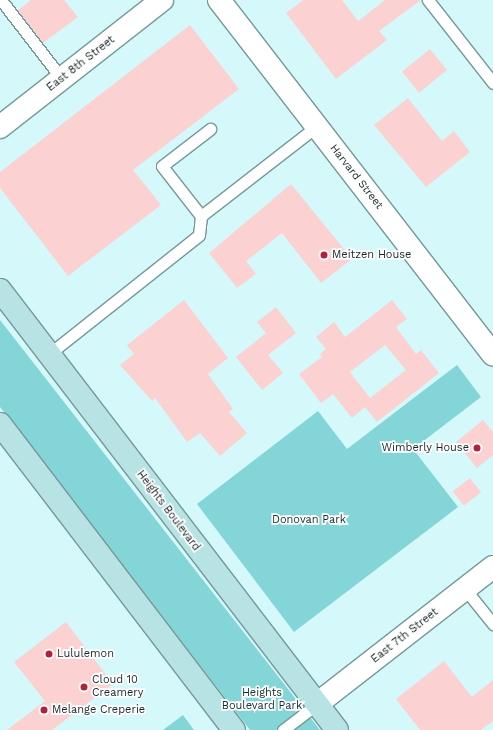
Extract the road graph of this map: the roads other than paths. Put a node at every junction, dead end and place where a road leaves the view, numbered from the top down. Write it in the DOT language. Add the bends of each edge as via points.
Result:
graph roads {
  1 [pos="1,0"];
  2 [pos="162,0"];
  3 [pos="219,0"];
  4 [pos="428,0"];
  5 [pos="62,79"];
  6 [pos="493,83"];
  7 [pos="317,126"];
  8 [pos="0,127"];
  9 [pos="210,129"];
  10 [pos="201,216"];
  11 [pos="0,290"];
  12 [pos="49,354"];
  13 [pos="493,354"];
  14 [pos="0,424"];
  15 [pos="493,567"];
  16 [pos="465,589"];
  17 [pos="493,624"];
  18 [pos="317,704"];
  19 [pos="234,730"];
  20 [pos="283,730"];
  21 [pos="337,730"];
  1 -- 5 [label="lane"];
  2 -- 5 [label="street, East 8th Street"];
  3 -- 7 [label="street, Harvard Street"];
  4 -- 6 [label="lane"];
  5 -- 8 [label="street, East 8th Street"];
  7 -- 10 [label="lane"];
  7 -- 13 [label="street, Harvard Street"];
  9 -- 10 [label="lane" via="162,166"];
  10 -- 12 [label="lane" via="199,235"];
  11 -- 12 [label="main road, Heights Boulevard"];
  12 -- 18 [label="main road, Heights Boulevard"];
  14 -- 19 [label="main road"];
  15 -- 16 [label="street, East 7th Street"];
  16 -- 17 [label="lane"];
  16 -- 18 [label="street, East 7th Street"];
  18 -- 20 [label="lane"];
  18 -- 21 [label="main road, Heights Boulevard"];
}
